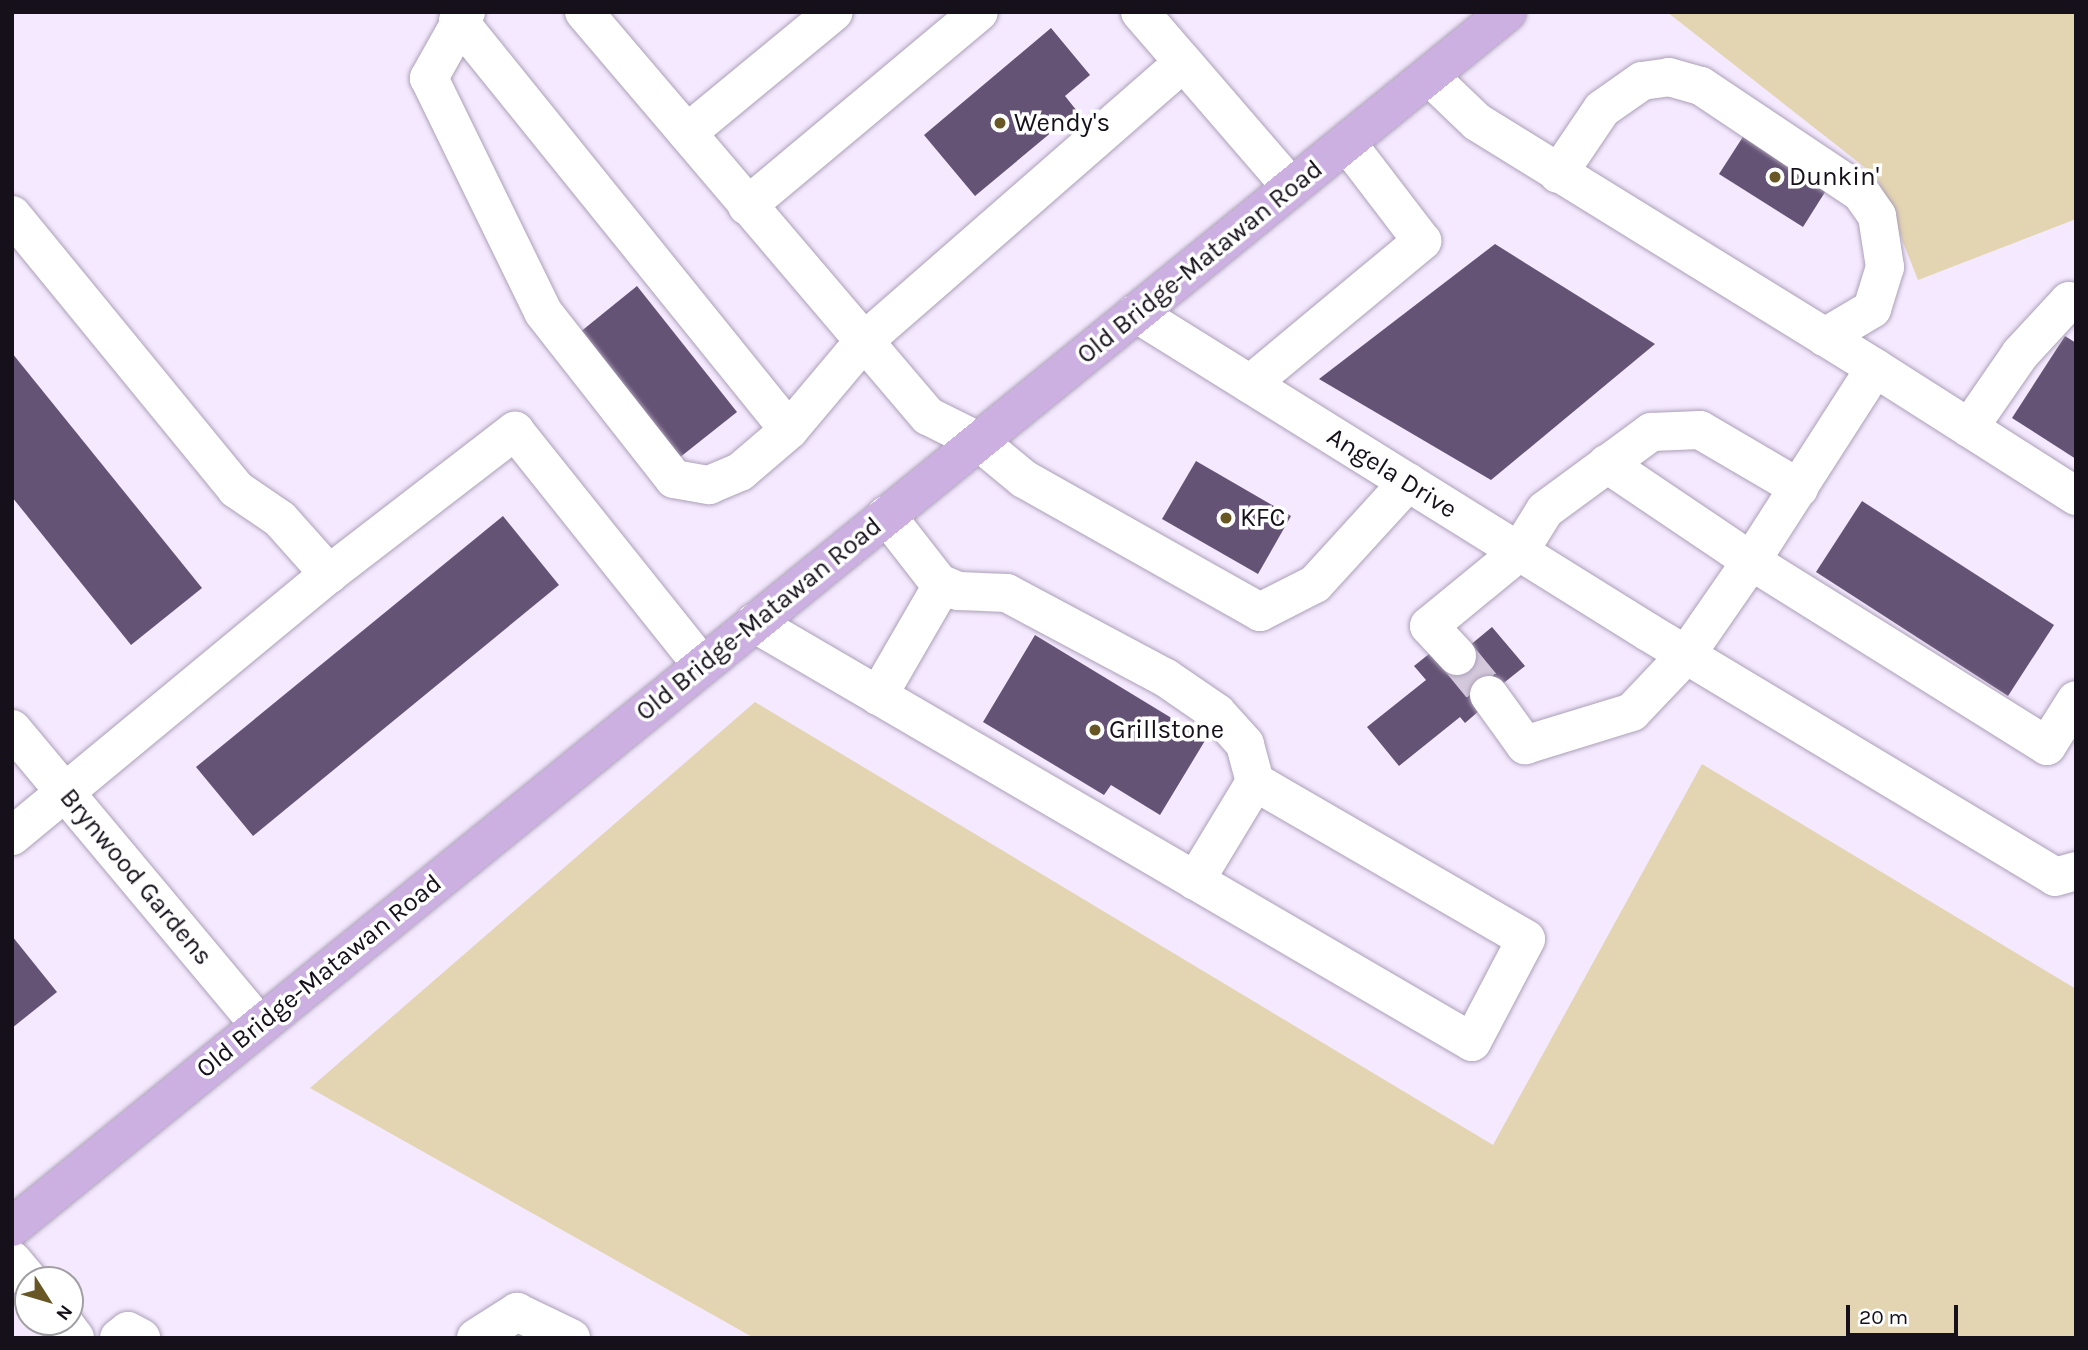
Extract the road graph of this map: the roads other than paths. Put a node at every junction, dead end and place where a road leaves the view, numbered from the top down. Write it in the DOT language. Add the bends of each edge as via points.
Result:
graph roads {
  1 [pos="584,12"];
  2 [pos="834,12"];
  3 [pos="979,12"];
  4 [pos="1140,12"];
  5 [pos="1507,12"];
  6 [pos="462,16"];
  7 [pos="1183,63"];
  8 [pos="1429,76"];
  9 [pos="687,133"];
  10 [pos="1347,143"];
  11 [pos="1558,174"];
  12 [pos="1291,187"];
  13 [pos="747,206"];
  14 [pos="12,215"];
  15 [pos="2076,305"];
  16 [pos="1136,313"];
  17 [pos="1825,337"];
  18 [pos="863,342"];
  19 [pos="1875,368"];
  20 [pos="1250,384"];
  21 [pos="1969,428"];
  22 [pos="789,430"];
  23 [pos="978,441"];
  24 [pos="1607,464"];
  25 [pos="1408,482"];
  26 [pos="1799,488"];
  27 [pos="2076,496"];
  28 [pos="886,515"];
  29 [pos="1519,552"];
  30 [pos="1751,561"];
  31 [pos="329,574"];
  32 [pos="942,585"];
  33 [pos="754,623"];
  34 [pos="1686,655"];
  35 [pos="1457,656"];
  36 [pos="702,665"];
  37 [pos="1489,695"];
  38 [pos="878,696"];
  39 [pos="2076,700"];
  40 [pos="12,729"];
  41 [pos="1255,782"];
  42 [pos="66,793"];
  43 [pos="12,836"];
  44 [pos="2076,871"];
  45 [pos="1195,881"];
  46 [pos="259,1024"];
  47 [pos="12,1227"];
  48 [pos="119,1338"];
  49 [pos="141,1338"];
  50 [pos="476,1338"];
  51 [pos="571,1338"];
  1 -- 9 [label="street"];
  2 -- 9 [label="street"];
  3 -- 13 [label="street"];
  4 -- 7 [label="street"];
  5 -- 8 [label="main road, Old Bridge-Matawan Road"];
  6 -- 22 [label="street"];
  6 -- 22 [label="street" via="429,78 543,312 674,479 709,485 740,472"];
  7 -- 12 [label="street"];
  7 -- 18 [label="street"];
  8 -- 10 [label="main road, Old Bridge-Matawan Road"];
  8 -- 11 [label="street" via="1477,122"];
  9 -- 13 [label="street"];
  10 -- 12 [label="main road, Old Bridge-Matawan Road"];
  10 -- 20 [label="street" via="1422,242"];
  11 -- 17 [label="street"];
  11 -- 17 [label="street" via="1602,109 1642,81 1669,77 1701,86 1861,192 1877,216 1885,267 1872,309"];
  12 -- 16 [label="main road, Old Bridge-Matawan Road"];
  13 -- 18 [label="street"];
  14 -- 31 [label="street" via="236,489 280,519"];
  15 -- 21 [label="street" via="2069,301 2020,354"];
  16 -- 20 [label="street, Angela Drive"];
  16 -- 23 [label="main road, Old Bridge-Matawan Road"];
  17 -- 19 [label="street"];
  18 -- 22 [label="street"];
  18 -- 23 [label="street" via="928,416"];
  19 -- 21 [label="street"];
  19 -- 26 [label="street"];
  20 -- 25 [label="street, Angela Drive"];
  21 -- 27 [label="street"];
  23 -- 25 [label="street" via="1024,480 1260,612 1315,584"];
  23 -- 28 [label="main road, Old Bridge-Matawan Road"];
  24 -- 26 [label="street" via="1651,432 1700,430"];
  24 -- 29 [label="street" via="1545,510"];
  24 -- 30 [label="street"];
  25 -- 29 [label="street, Angela Drive"];
  26 -- 30 [label="street"];
  28 -- 32 [label="street"];
  28 -- 33 [label="main road, Old Bridge-Matawan Road"];
  29 -- 34 [label="street, Angela Drive"];
  29 -- 35 [label="street" via="1429,626"];
  30 -- 34 [label="street"];
  30 -- 39 [label="street" via="2048,746"];
  31 -- 36 [label="street" via="515,431"];
  31 -- 42 [label="street"];
  32 -- 38 [label="street"];
  32 -- 41 [label="street" via="958,591 1007,593 1166,678 1217,713 1245,744"];
  33 -- 36 [label="main road, Old Bridge-Matawan Road"];
  33 -- 38 [label="street"];
  34 -- 37 [label="street" via="1632,712 1525,745"];
  34 -- 44 [label="street, Angela Drive" via="2055,877"];
  36 -- 46 [label="main road, Old Bridge-Matawan Road"];
  38 -- 45 [label="street"];
  40 -- 42 [label="street, Brynwood Gardens"];
  41 -- 45 [label="street"];
  41 -- 45 [label="street" via="1526,939 1472,1042"];
  42 -- 43 [label="street"];
  42 -- 46 [label="street, Brynwood Gardens"];
  46 -- 47 [label="main road, Old Bridge-Matawan Road"];
  48 -- 49 [label="street" via="128,1331"];
  50 -- 51 [label="street" via="516,1312"];
}
